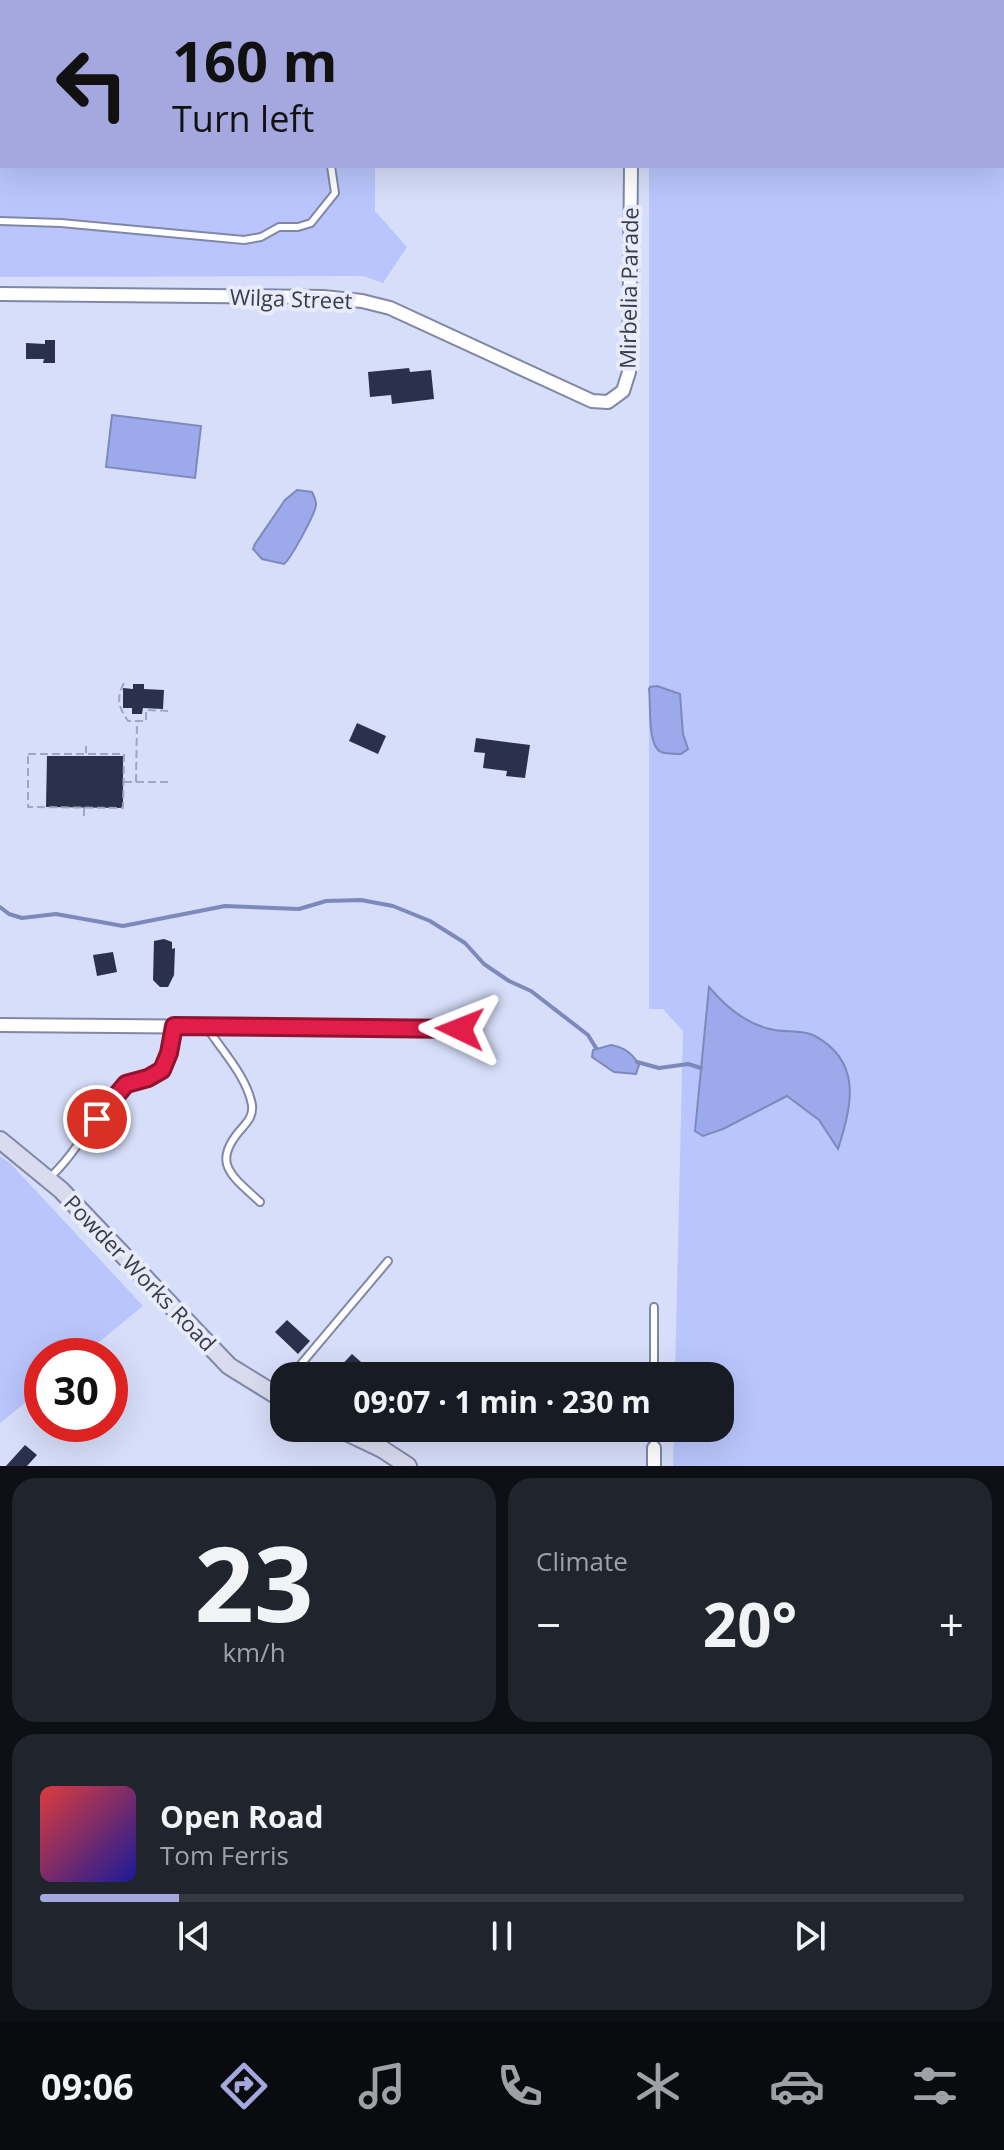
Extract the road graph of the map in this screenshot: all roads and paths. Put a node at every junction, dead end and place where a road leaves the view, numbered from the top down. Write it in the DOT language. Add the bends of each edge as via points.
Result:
graph roads {
  1 [pos="331,168"];
  2 [pos="631,168"];
  3 [pos="0,221"];
  4 [pos="0,294"];
  5 [pos="608,402"];
  6 [pos="124,683"];
  7 [pos="171,711"];
  8 [pos="137,721"];
  9 [pos="86,746"];
  10 [pos="86,754"];
  11 [pos="124,782"];
  12 [pos="136,782"];
  13 [pos="171,782"];
  14 [pos="84,808"];
  15 [pos="84,819"];
  16 [pos="0,1025"];
  17 [pos="174,1026"];
  18 [pos="206,1026"];
  19 [pos="460,1029"];
  20 [pos="0,1140"];
  21 [pos="48,1179"];
  22 [pos="260,1202"];
  23 [pos="388,1261"];
  24 [pos="654,1307"];
  25 [pos="303,1362"];
  26 [pos="654,1362"];
  27 [pos="270,1387"];
  28 [pos="367,1442"];
  29 [pos="654,1442"];
  30 [pos="654,1448"];
  31 [pos="408,1466"];
  32 [pos="654,1466"];
  1 -- 3 [label="lane" via="335,193 311,223 279,227 253,239"];
  2 -- 5 [label="street, Mirbelia Parade" via="629,372 623,391"];
  4 -- 5 [label="street, Wilga Street" via="362,301 390,308 592,401"];
  6 -- 8 [label="path" via="117,702 128,721"];
  7 -- 8 [label="path" via="146,710 146,721"];
  8 -- 12 [label="path"];
  9 -- 10 [label="path"];
  10 -- 11 [label="path" via="124,754"];
  10 -- 14 [label="path" via="28,754 28,807"];
  11 -- 12 [label="path"];
  11 -- 14 [label="path" via="123,808"];
  12 -- 13 [label="path"];
  14 -- 15 [label="path"];
  16 -- 17 [label="street"];
  17 -- 18 [label="street"];
  17 -- 21 [label="lane" via="162,1070 126,1084 64,1166"];
  18 -- 19 [label="street"];
  18 -- 22 [label="lane" via="240,1076 252,1107 251,1119 226,1147 226,1160"];
  20 -- 21 [label="main road, Powder Works Road"];
  21 -- 27 [label="main road, Powder Works Road" via="229,1366"];
  23 -- 25 [label="lane"];
  24 -- 26 [label="lane"];
  28 -- 31 [label="main road"];
  29 -- 30 [label="lane"];
  30 -- 32 [label="street"];
}
